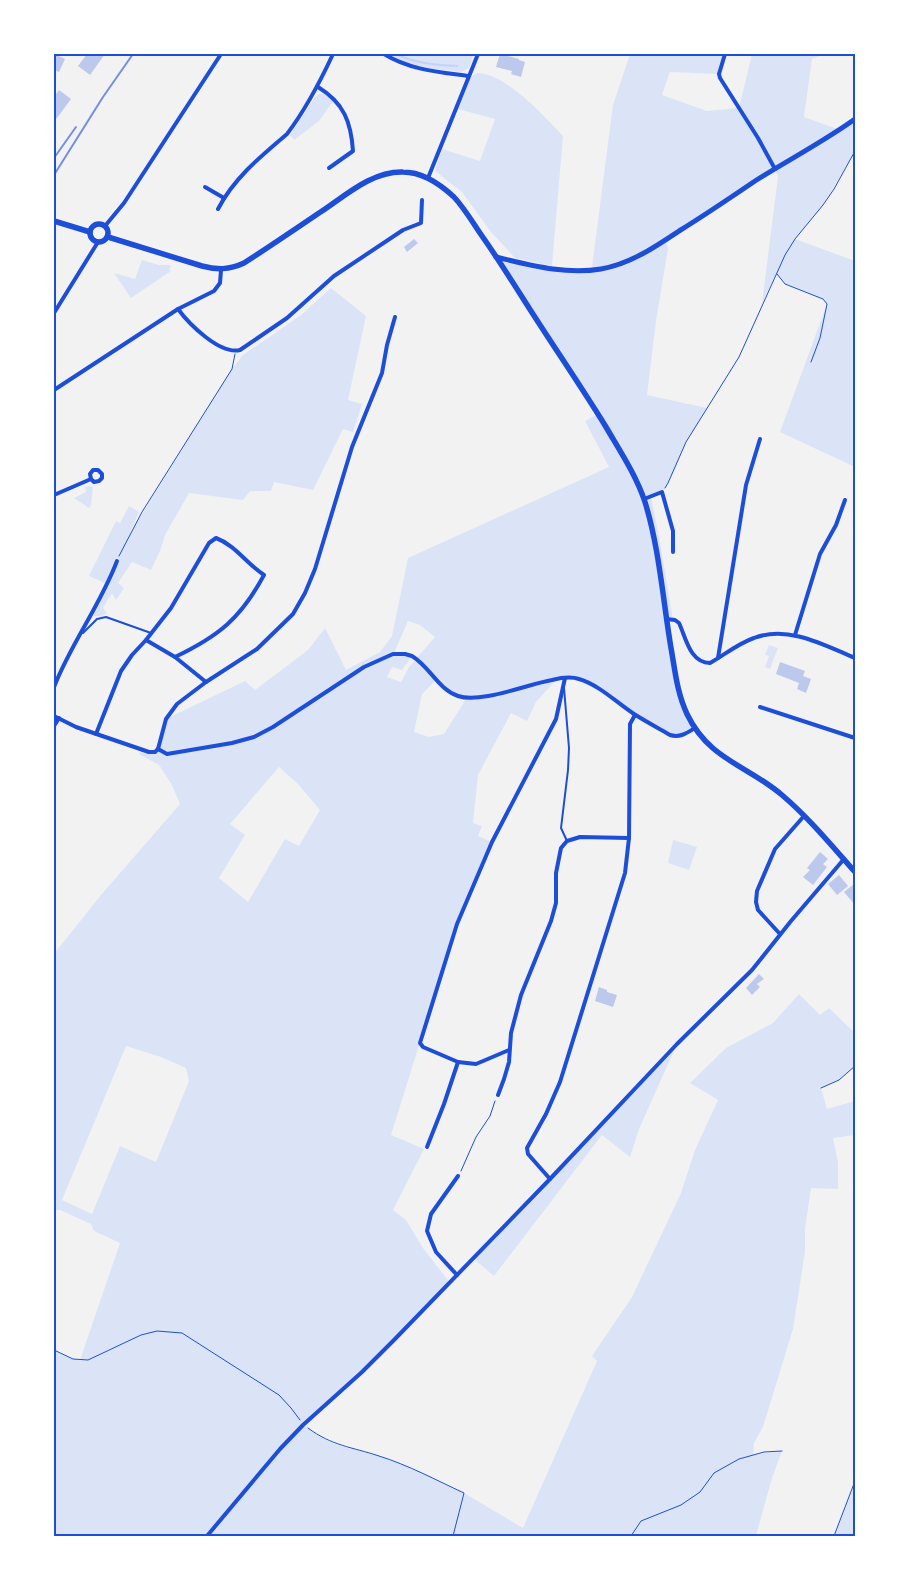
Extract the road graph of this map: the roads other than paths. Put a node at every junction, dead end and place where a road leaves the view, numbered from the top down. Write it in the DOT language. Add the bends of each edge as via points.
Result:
graph roads {
  1 [pos="221,54"];
  2 [pos="333,54"];
  3 [pos="384,54"];
  4 [pos="478,54"];
  5 [pos="725,54"];
  6 [pos="468,76"];
  7 [pos="318,86"];
  8 [pos="855,119"];
  9 [pos="329,168"];
  10 [pos="774,169"];
  11 [pos="428,178"];
  12 [pos="206,187"];
  13 [pos="224,198"];
  14 [pos="422,200"];
  15 [pos="218,209"];
  16 [pos="54,221"];
  17 [pos="105,226"];
  18 [pos="90,232"];
  19 [pos="108,237"];
  20 [pos="98,242"];
  21 [pos="496,257"];
  22 [pos="221,270"];
  23 [pos="178,309"];
  24 [pos="54,313"];
  25 [pos="395,317"];
  26 [pos="54,390"];
  27 [pos="760,439"];
  28 [pos="91,479"];
  29 [pos="54,495"];
  30 [pos="644,499"];
  31 [pos="845,500"];
  32 [pos="673,552"];
  33 [pos="117,561"];
  34 [pos="666,619"];
  35 [pos="151,633"];
  36 [pos="795,635"];
  37 [pos="76,640"];
  38 [pos="146,640"];
  39 [pos="175,657"];
  40 [pos="718,658"];
  41 [pos="855,658"];
  42 [pos="565,678"];
  43 [pos="206,682"];
  44 [pos="563,686"];
  45 [pos="54,687"];
  46 [pos="760,707"];
  47 [pos="635,715"];
  48 [pos="54,716"];
  49 [pos="59,718"];
  50 [pos="54,726"];
  51 [pos="695,728"];
  52 [pos="96,734"];
  53 [pos="855,738"];
  54 [pos="158,749"];
  55 [pos="804,816"];
  56 [pos="629,838"];
  57 [pos="567,841"];
  58 [pos="844,859"];
  59 [pos="855,872"];
  60 [pos="780,934"];
  61 [pos="509,1050"];
  62 [pos="458,1062"];
  63 [pos="498,1094"];
  64 [pos="427,1147"];
  65 [pos="458,1176"];
  66 [pos="550,1179"];
  67 [pos="457,1275"];
  68 [pos="207,1536"];
  1 -- 17 [label="street" via="124,203"];
  2 -- 7 [label="street"];
  3 -- 6 [label="street" via="417,69"];
  4 -- 6 [label="street"];
  5 -- 10 [label="street" via="720,78"];
  6 -- 11 [label="street"];
  7 -- 9 [label="street" via="339,104 352,133 353,151"];
  7 -- 13 [label="street" via="287,134 245,171"];
  8 -- 10 [label="street" via="813,148"];
  10 -- 21 [label="street" via="648,251 611,267 588,270 545,268"];
  11 -- 21 [label="main road" via="459,203"];
  11 -- 22 [label="main road" via="404,172 378,176 244,264"];
  12 -- 13 [label="street"];
  13 -- 15 [label="street"];
  14 -- 23 [label="street" via="421,223 403,230 334,276 287,318 244,348 236,351 220,346 199,332"];
  16 -- 18 [label="main road"];
  17 -- 18 [label="main road" via="96,225"];
  17 -- 19 [label="main road"];
  18 -- 20 [label="main road" via="92,239"];
  19 -- 20 [label="main road"];
  19 -- 22 [label="main road"];
  20 -- 24 [label="street"];
  21 -- 30 [label="main road" via="625,458"];
  22 -- 23 [label="street" via="216,289"];
  23 -- 26 [label="street"];
  25 -- 43 [label="street" via="382,373 352,448 306,593 293,614 268,640"];
  27 -- 40 [label="street" via="746,485"];
  28 -- 29 [label="street"];
  30 -- 32 [label="street" via="662,492 673,531"];
  30 -- 34 [label="main road"];
  31 -- 36 [label="street" via="820,554"];
  33 -- 37 [label="street"];
  34 -- 40 [label="street" via="679,623 697,660 710,663"];
  34 -- 51 [label="main road" via="677,686"];
  35 -- 37 [label="lane" via="106,617 97,618"];
  35 -- 38 [label="street"];
  35 -- 39 [label="street" via="171,608 208,543 216,538 226,542 264,575 242,610 227,626"];
  36 -- 40 [label="street" via="760,636"];
  36 -- 41 [label="street"];
  37 -- 45 [label="street"];
  38 -- 39 [label="street"];
  38 -- 52 [label="street" via="121,671"];
  39 -- 43 [label="street"];
  42 -- 44 [label="street"];
  42 -- 47 [label="street" via="578,678 599,689"];
  42 -- 54 [label="street" via="480,698 466,698 447,690 412,656 393,654 364,666 254,737 167,754"];
  43 -- 54 [label="street" via="170,712"];
  44 -- 57 [label="lane" via="566,691 569,748 561,828"];
  44 -- 62 [label="street" via="556,719 492,842 456,924 420,1042 423,1047"];
  46 -- 53 [label="street"];
  47 -- 51 [label="street" via="676,737"];
  47 -- 56 [label="street" via="630,724"];
  48 -- 49 [label="street"];
  49 -- 50 [label="street"];
  49 -- 52 [label="street"];
  51 -- 55 [label="main road" via="716,753 770,786"];
  52 -- 54 [label="street" via="150,752"];
  55 -- 58 [label="main road"];
  55 -- 60 [label="street" via="775,849 757,891 758,910"];
  56 -- 57 [label="street" via="580,837"];
  56 -- 66 [label="street" via="625,873 560,1082 527,1148 528,1154"];
  57 -- 61 [label="street" via="561,848 552,921 521,995"];
  58 -- 59 [label="main road"];
  58 -- 60 [label="street"];
  60 -- 66 [label="street" via="752,970"];
  61 -- 62 [label="street" via="476,1064"];
  61 -- 63 [label="street"];
  62 -- 64 [label="street"];
  65 -- 67 [label="street" via="432,1214 427,1231 436,1252"];
  66 -- 67 [label="street"];
  67 -- 68 [label="street" via="362,1372 280,1449"];
}
